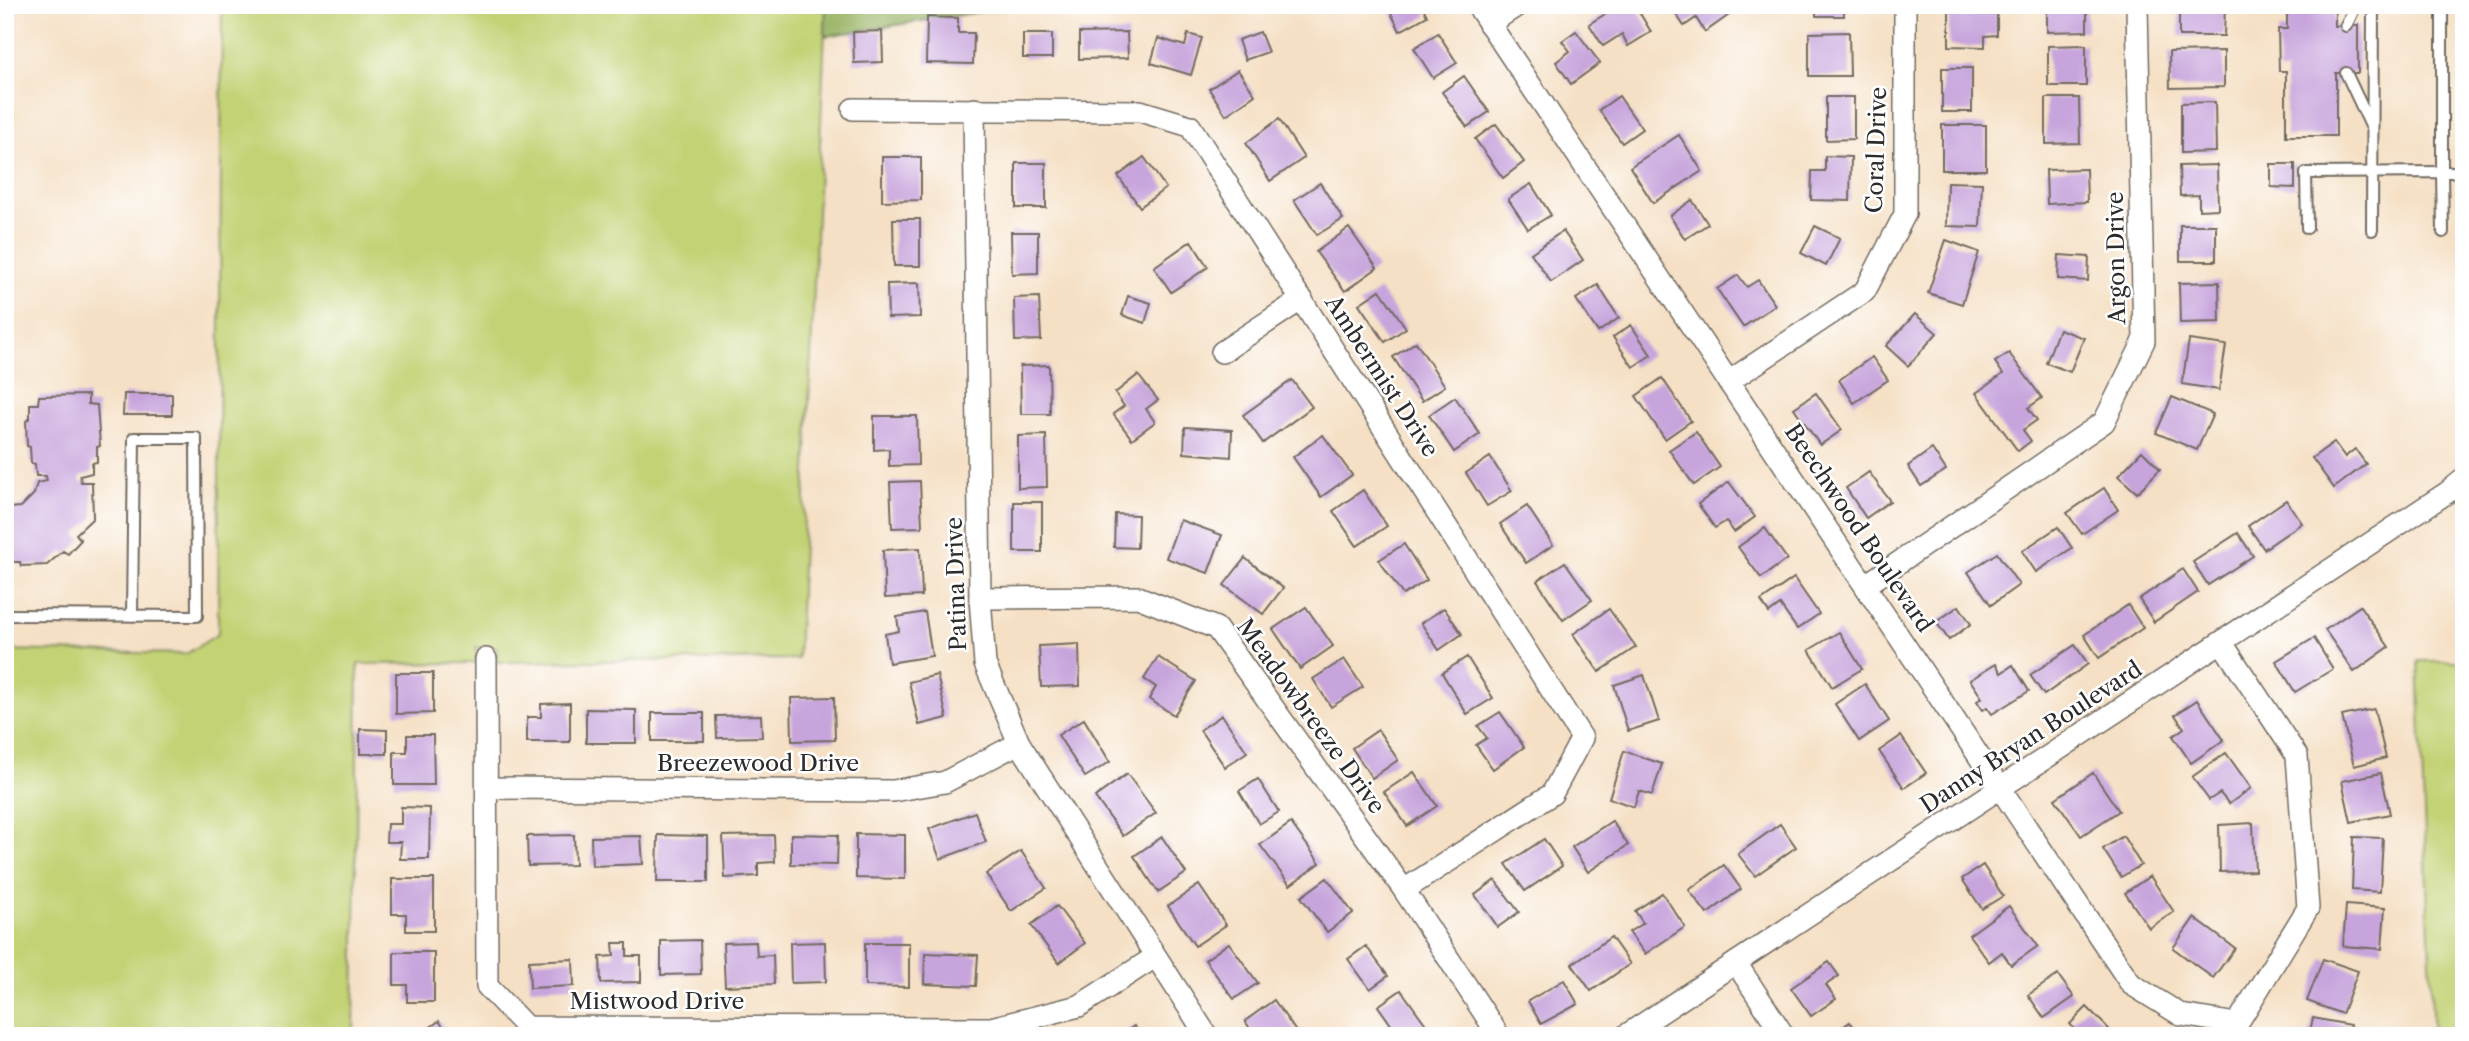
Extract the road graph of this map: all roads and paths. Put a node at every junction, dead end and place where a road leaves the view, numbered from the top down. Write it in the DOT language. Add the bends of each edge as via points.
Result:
graph roads {
  1 [pos="1477,5"];
  2 [pos="1518,5"];
  3 [pos="1905,5"];
  4 [pos="2137,5"];
  5 [pos="2356,5"];
  6 [pos="2373,5"];
  7 [pos="2442,5"];
  8 [pos="1489,24"];
  9 [pos="2346,26"];
  10 [pos="2346,73"];
  11 [pos="853,109"];
  12 [pos="974,110"];
  13 [pos="2372,129"];
  14 [pos="2442,172"];
  15 [pos="2464,172"];
  16 [pos="2373,174"];
  17 [pos="2307,228"];
  18 [pos="2372,230"];
  19 [pos="2443,232"];
  20 [pos="1302,299"];
  21 [pos="1222,352"];
  22 [pos="1728,382"];
  23 [pos="2464,479"];
  24 [pos="1866,585"];
  25 [pos="980,598"];
  26 [pos="5,615"];
  27 [pos="132,615"];
  28 [pos="2222,643"];
  29 [pos="486,659"];
  30 [pos="1019,743"];
  31 [pos="487,788"];
  32 [pos="2001,788"];
  33 [pos="1404,890"];
  34 [pos="1155,957"];
  35 [pos="1736,962"];
  36 [pos="2242,1030"];
  37 [pos="1207,1036"];
  38 [pos="1499,1036"];
  39 [pos="1625,1036"];
  40 [pos="1784,1036"];
  1 -- 8 [label="street, Beechwood Boulevard"];
  2 -- 8 [label="street"];
  3 -- 22 [label="street, Coral Drive" via="1905,214 1865,291"];
  4 -- 24 [label="street, Argon Drive" via="2144,341 2104,422"];
  5 -- 9 [label="lane"];
  6 -- 13 [label="lane"];
  7 -- 14 [label="lane"];
  8 -- 22 [label="street, Beechwood Boulevard"];
  10 -- 13 [label="lane"];
  11 -- 12 [label="street, Ambermist Drive"];
  12 -- 20 [label="street, Ambermist Drive" via="1140,111 1190,126"];
  12 -- 25 [label="street, Patina Drive"];
  13 -- 16 [label="lane"];
  14 -- 15 [label="lane"];
  14 -- 16 [label="lane"];
  14 -- 19 [label="lane"];
  16 -- 17 [label="lane" via="2306,173"];
  16 -- 18 [label="lane"];
  20 -- 21 [label="street"];
  20 -- 33 [label="street, Ambermist Drive" via="1583,738 1552,794"];
  22 -- 24 [label="street, Beechwood Boulevard"];
  23 -- 28 [label="street, Danny Bryan Boulevard"];
  24 -- 32 [label="street, Beechwood Boulevard"];
  25 -- 30 [label="street, Patina Drive" via="985,664"];
  25 -- 33 [label="street, Meadowbreeze Drive" via="1138,597 1216,628"];
  26 -- 27 [label="lane"];
  27 -- 27 [label="lane" via="197,616 196,438 134,438"];
  28 -- 32 [label="street, Danny Bryan Boulevard"];
  28 -- 36 [label="street" via="2297,756 2308,908"];
  29 -- 31 [label="street, Mistwood Drive"];
  30 -- 31 [label="street, Breezewood Drive" via="945,782 893,791"];
  30 -- 34 [label="street, Patina Drive"];
  31 -- 34 [label="street, Mistwood Drive" via="487,986 526,1027 991,1028 1079,1006"];
  32 -- 35 [label="street, Danny Bryan Boulevard"];
  32 -- 36 [label="street, Beechwood Boulevard" via="2131,984 2181,1015"];
  33 -- 38 [label="street, Meadowbreeze Drive"];
  34 -- 37 [label="street, Patina Drive"];
  35 -- 39 [label="street, Danny Bryan Boulevard"];
  35 -- 40 [label="street"];
}
